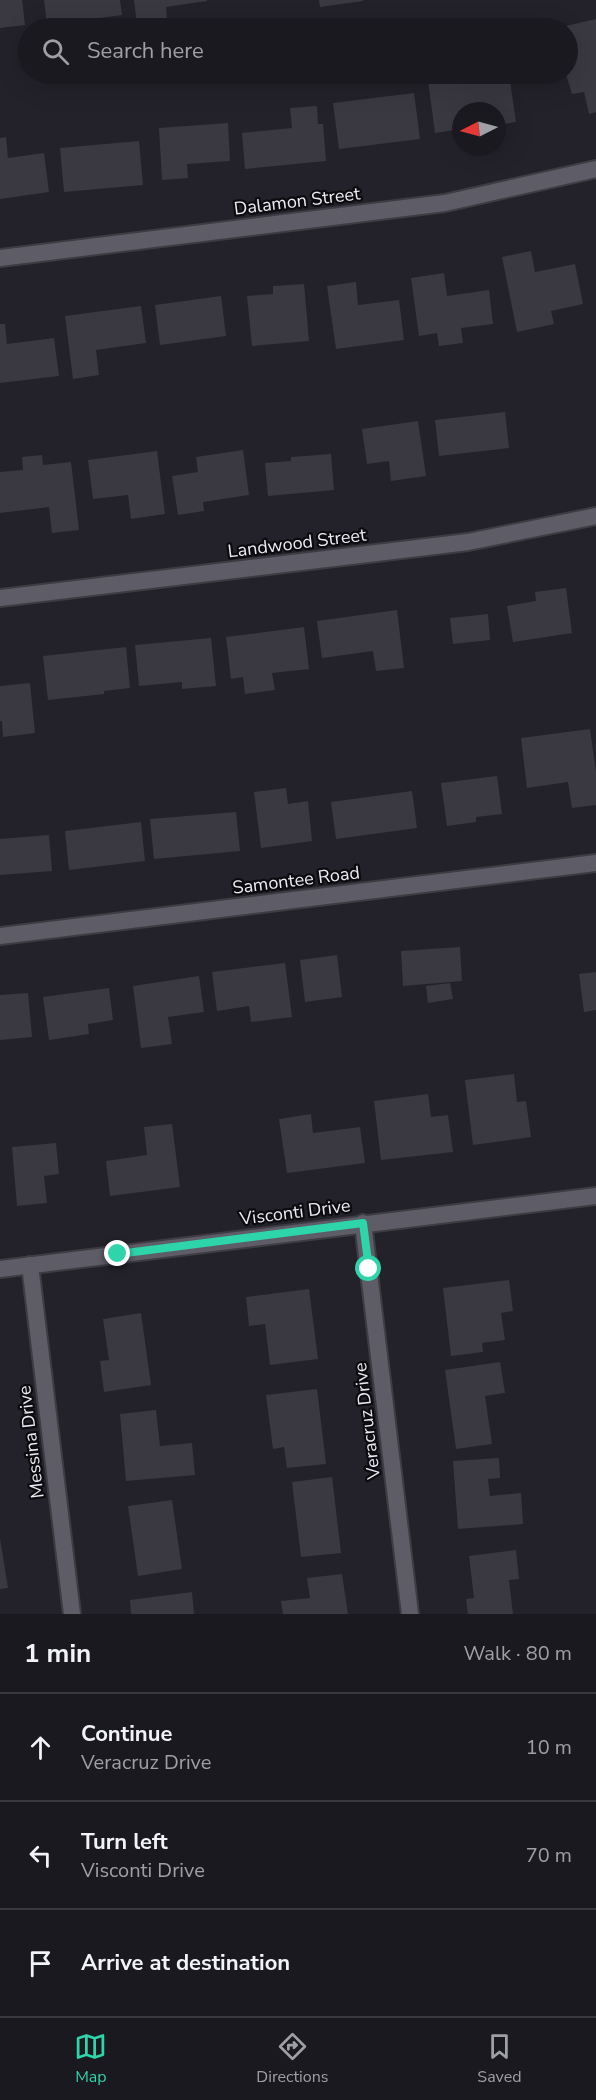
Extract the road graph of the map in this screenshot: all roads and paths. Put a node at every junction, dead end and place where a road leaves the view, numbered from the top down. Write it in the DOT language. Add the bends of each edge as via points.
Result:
graph roads {
  1 [pos="596,169"];
  2 [pos="0,258"];
  3 [pos="596,516"];
  4 [pos="0,598"];
  5 [pos="596,863"];
  6 [pos="0,936"];
  7 [pos="596,1196"];
  8 [pos="363,1223"];
  9 [pos="30,1265"];
  10 [pos="0,1269"];
  11 [pos="72,1614"];
  12 [pos="410,1614"];
  1 -- 2 [label="street, Dalamon Street" via="445,203"];
  3 -- 4 [label="street, Landwood Street" via="468,542"];
  5 -- 6 [label="street, Samontee Road"];
  7 -- 8 [label="street, Visconti Drive"];
  8 -- 9 [label="street, Visconti Drive"];
  8 -- 12 [label="street, Veracruz Drive"];
  9 -- 10 [label="street, Visconti Drive"];
  9 -- 11 [label="street, Messina Drive"];
}
